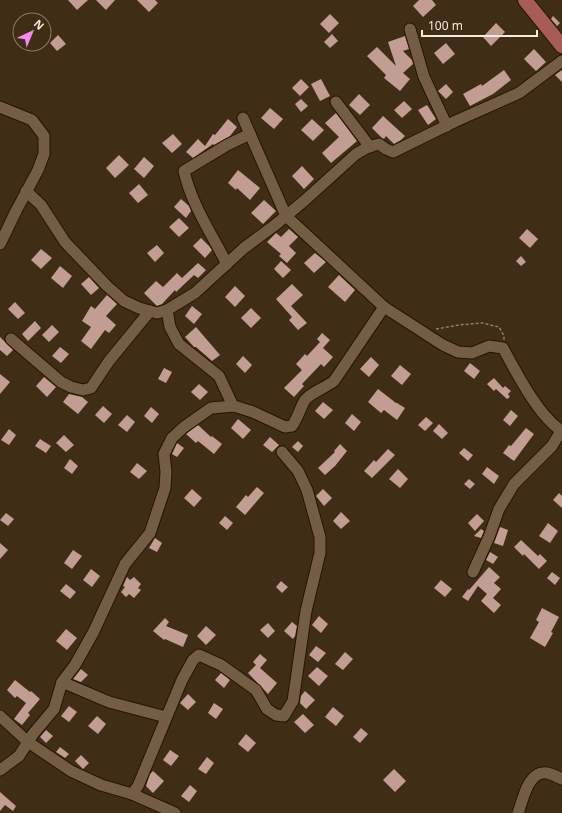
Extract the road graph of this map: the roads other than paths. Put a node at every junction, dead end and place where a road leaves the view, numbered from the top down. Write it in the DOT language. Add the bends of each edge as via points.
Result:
graph roads {
  1 [pos="525,0"];
  2 [pos="410,29"];
  3 [pos="562,46"];
  4 [pos="562,61"];
  5 [pos="336,102"];
  6 [pos="0,107"];
  7 [pos="243,118"];
  8 [pos="447,126"];
  9 [pos="250,134"];
  10 [pos="370,147"];
  11 [pos="26,191"];
  12 [pos="286,216"];
  13 [pos="0,244"];
  14 [pos="227,264"];
  15 [pos="384,307"];
  16 [pos="167,310"];
  17 [pos="150,311"];
  18 [pos="12,339"];
  19 [pos="233,406"];
  20 [pos="561,431"];
  21 [pos="282,452"];
  22 [pos="473,572"];
  23 [pos="62,682"];
  24 [pos="0,716"];
  25 [pos="166,717"];
  26 [pos="28,742"];
  27 [pos="0,770"];
  28 [pos="562,779"];
  29 [pos="132,794"];
  30 [pos="175,813"];
  31 [pos="518,813"];
  1 -- 3 [label="main road"];
  2 -- 8 [label="street" via="424,78"];
  4 -- 8 [label="street" via="519,94"];
  5 -- 10 [label="street"];
  6 -- 11 [label="street" via="32,120 44,136 44,154"];
  7 -- 9 [label="street"];
  8 -- 10 [label="street" via="393,152 379,144"];
  9 -- 12 [label="street"];
  9 -- 14 [label="street" via="184,171 195,202"];
  10 -- 12 [label="street" via="356,154"];
  11 -- 13 [label="street"];
  11 -- 17 [label="street" via="41,205 65,242 107,286 124,301"];
  12 -- 14 [label="street"];
  12 -- 15 [label="street"];
  14 -- 16 [label="street" via="195,293"];
  15 -- 19 [label="street" via="334,381 304,401 292,426 285,427"];
  15 -- 20 [label="street" via="458,352 472,353 489,346 503,348 545,416"];
  16 -- 17 [label="street" via="157,313"];
  16 -- 19 [label="street" via="170,327 179,344 220,376"];
  17 -- 18 [label="street" via="109,361 91,388 83,390 61,382"];
  19 -- 23 [label="street" via="211,408 172,438 164,454 165,488 150,533 125,564 94,633"];
  20 -- 22 [label="street" via="552,446 514,484 499,509 490,537"];
  21 -- 25 [label="street" via="298,471 307,490 320,537 320,553 306,611 293,701 284,716 276,715 267,709 256,690 221,665 199,655 182,680"];
  23 -- 25 [label="street" via="109,702"];
  23 -- 26 [label="street" via="54,709"];
  24 -- 26 [label="street"];
  25 -- 29 [label="street" via="138,786"];
  26 -- 27 [label="street" via="19,756"];
  26 -- 29 [label="street" via="71,772 100,785"];
  28 -- 31 [label="street" via="548,773 540,773 532,778"];
  29 -- 30 [label="street"];
}
